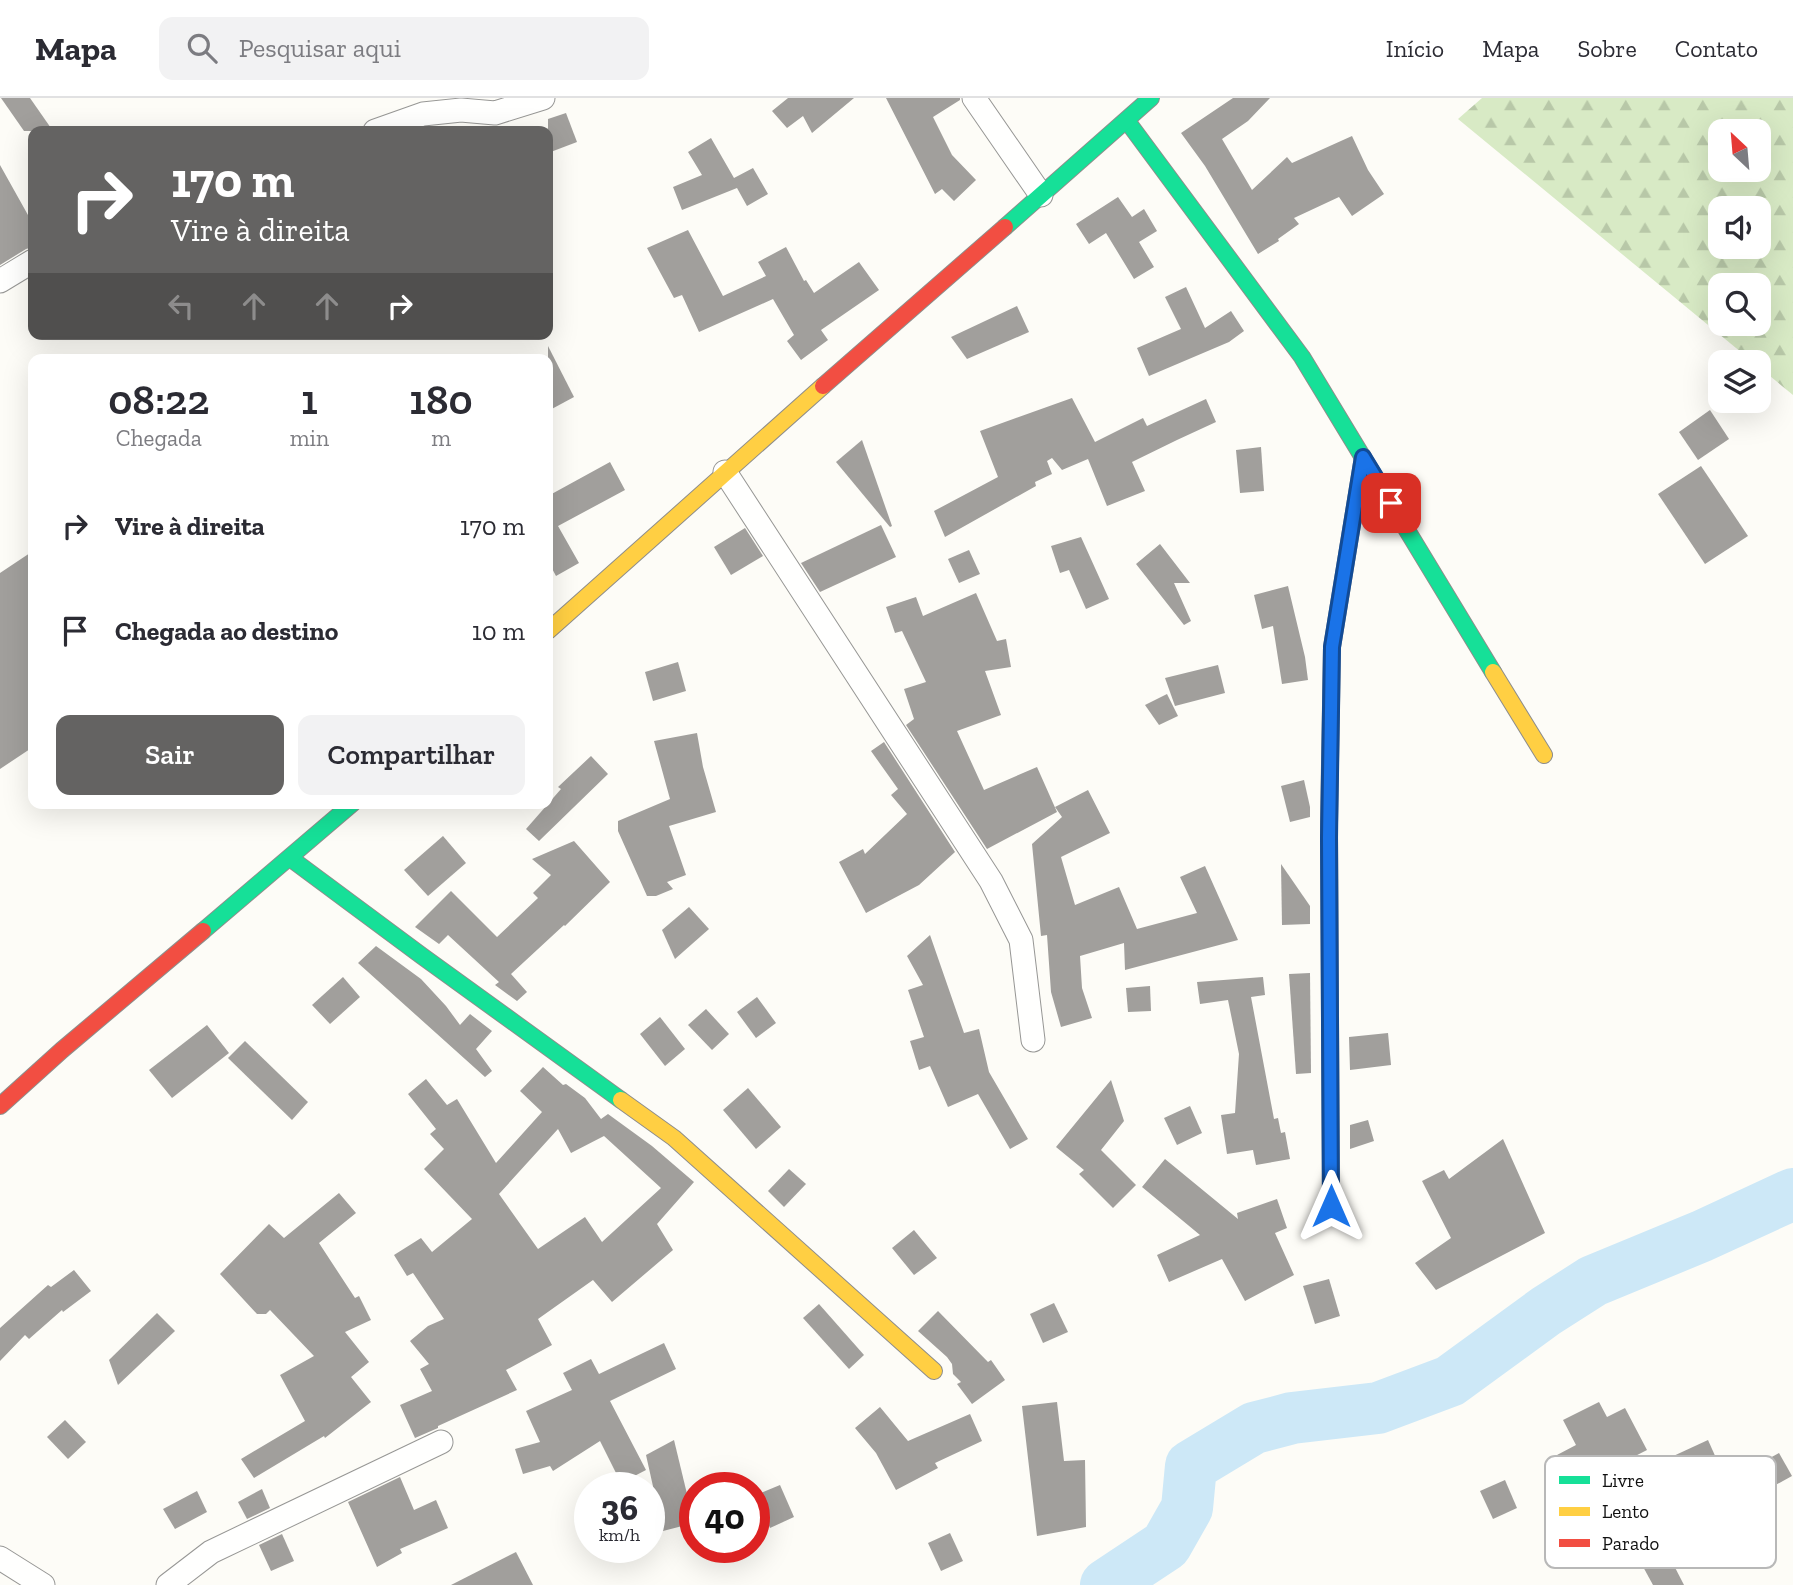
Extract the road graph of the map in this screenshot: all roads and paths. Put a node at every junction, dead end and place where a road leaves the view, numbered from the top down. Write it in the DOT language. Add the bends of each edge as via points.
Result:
graph roads {
  1 [pos="543,98"];
  2 [pos="974,98"];
  3 [pos="1151,98"];
  4 [pos="1127,121"];
  5 [pos="389,126"];
  6 [pos="1041,195"];
  7 [pos="28,264"];
  8 [pos="0,281"];
  9 [pos="1363,457"];
  10 [pos="725,472"];
  11 [pos="553,627"];
  12 [pos="1544,755"];
  13 [pos="346,809"];
  14 [pos="290,858"];
  15 [pos="1033,1040"];
  16 [pos="0,1106"];
  17 [pos="1331,1206"];
  18 [pos="934,1371"];
  19 [pos="441,1442"];
  20 [pos="0,1558"];
  21 [pos="43,1585"];
  22 [pos="168,1585"];
  1 -- 5 [label="street" via="495,113 423,114"];
  2 -- 6 [label="street"];
  3 -- 4 [label="street"];
  4 -- 6 [label="street"];
  4 -- 9 [label="street" via="1302,357"];
  6 -- 10 [label="street"];
  7 -- 8 [label="street"];
  9 -- 12 [label="street"];
  9 -- 17 [label="street" via="1332,647"];
  10 -- 11 [label="street"];
  10 -- 15 [label="street" via="991,881 1021,940"];
  13 -- 14 [label="street"];
  14 -- 16 [label="street"];
  14 -- 18 [label="street" via="674,1138"];
  19 -- 22 [label="street" via="211,1552"];
  20 -- 21 [label="street"];
}
